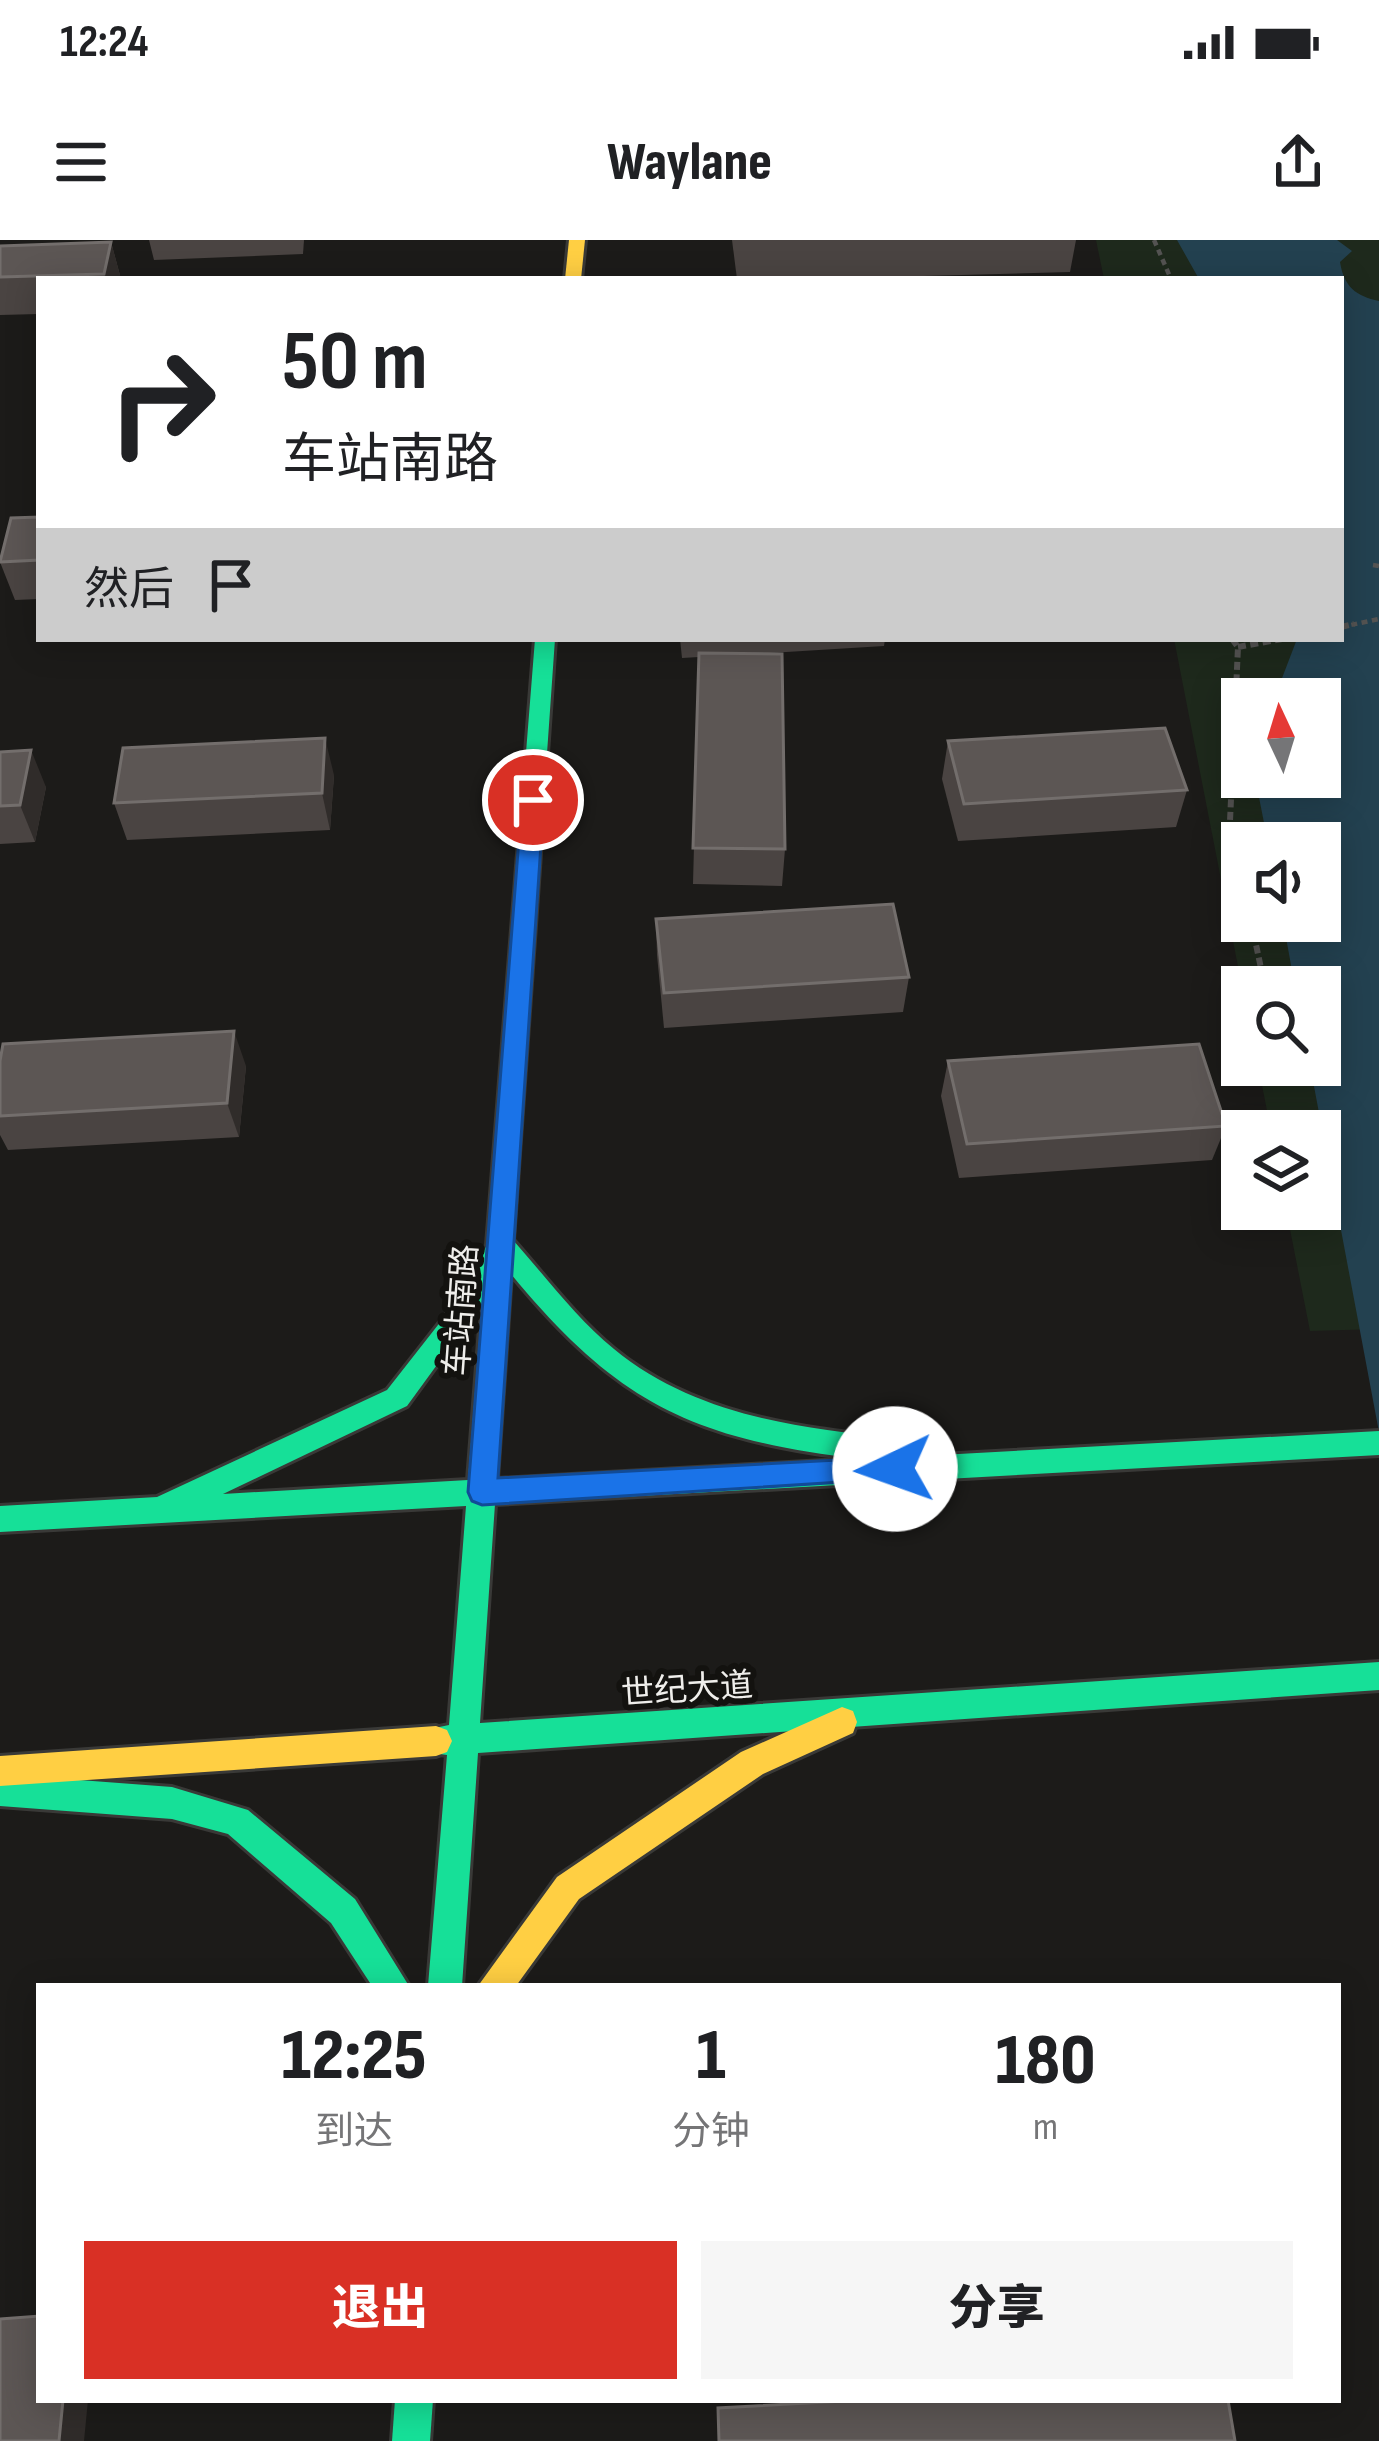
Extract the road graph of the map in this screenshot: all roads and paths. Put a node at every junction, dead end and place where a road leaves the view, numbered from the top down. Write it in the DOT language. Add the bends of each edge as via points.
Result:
graph roads {
  1 [pos="577,240"];
  2 [pos="1154,240"];
  3 [pos="573,276"];
  4 [pos="1170,276"];
  5 [pos="1379,619"];
  6 [pos="1344,626"];
  7 [pos="545,642"];
  8 [pos="1235,643"];
  9 [pos="1230,822"];
  10 [pos="501,1244"];
  11 [pos="1367,1444"];
  12 [pos="1032,1462"];
  13 [pos="482,1492"];
  14 [pos="159,1510"];
  15 [pos="0,1520"];
  16 [pos="1379,1676"];
  17 [pos="864,1711"];
  18 [pos="464,1739"];
  19 [pos="0,1771"];
  20 [pos="0,1790"];
  21 [pos="390,1983"];
  22 [pos="445,1983"];
  23 [pos="497,1983"];
  24 [pos="414,2403"];
  25 [pos="411,2441"];
  1 -- 3 [label="street"];
  2 -- 4 [label="path"];
  5 -- 6 [label="path"];
  7 -- 10 [label="street, 车站南路"];
  8 -- 9 [label="path"];
  10 -- 12 [label="street" via="618,1370 703,1414 800,1442"];
  10 -- 13 [label="street, 车站南路"];
  10 -- 14 [label="street" via="465,1310 398,1398"];
  11 -- 12 [label="street"];
  12 -- 13 [label="street"];
  13 -- 14 [label="street"];
  13 -- 18 [label="street, 车站南路"];
  14 -- 15 [label="street"];
  16 -- 17 [label="street, 世纪大道"];
  17 -- 18 [label="street, 世纪大道"];
  17 -- 23 [label="street" via="752,1763 568,1888"];
  18 -- 19 [label="street, 世纪大道"];
  18 -- 22 [label="street, 车站南路"];
  20 -- 21 [label="street" via="172,1803 237,1821 343,1911"];
  24 -- 25 [label="street"];
}
